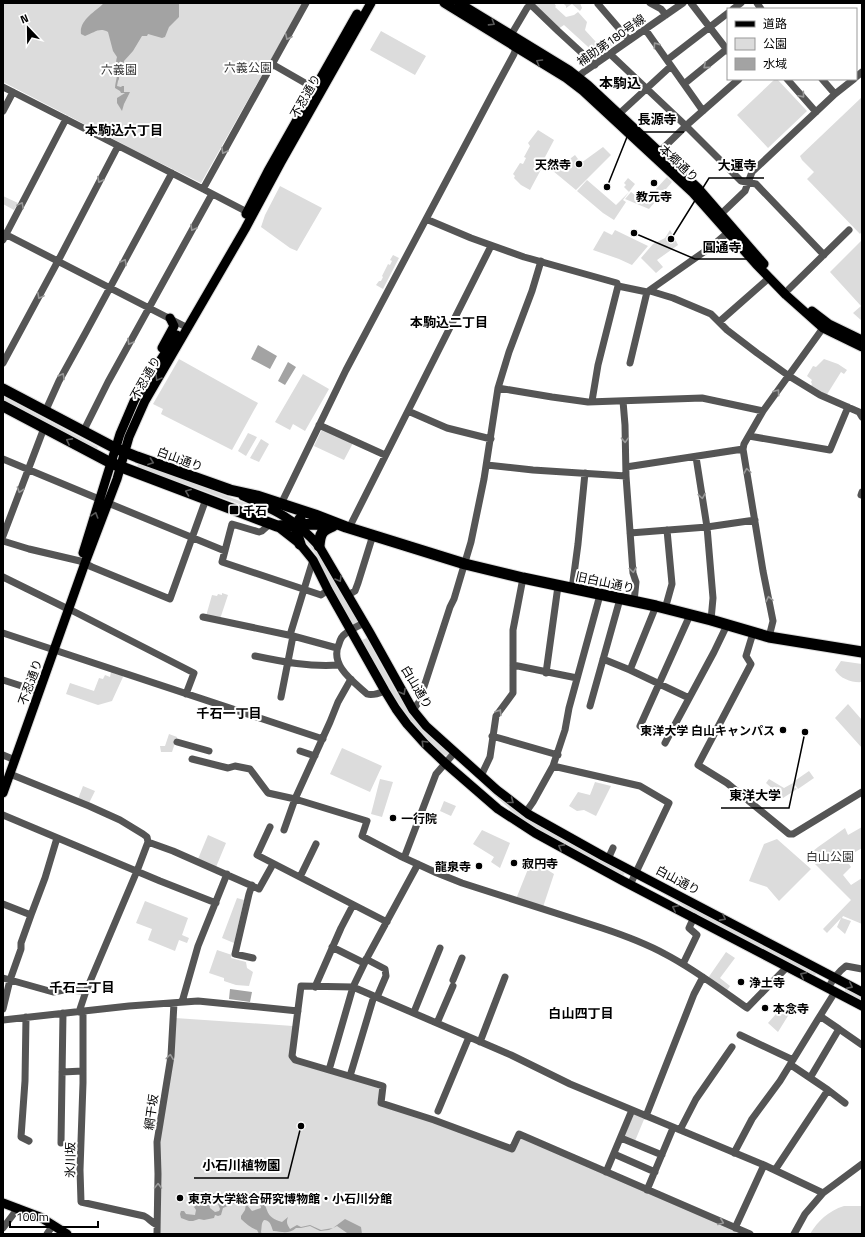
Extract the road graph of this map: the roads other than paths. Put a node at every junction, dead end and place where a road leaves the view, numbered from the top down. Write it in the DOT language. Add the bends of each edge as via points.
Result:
graph roads {
  1 [pos="306,3"];
  2 [pos="364,3"];
  3 [pos="371,3"];
  4 [pos="444,3"];
  5 [pos="459,3"];
  6 [pos="599,3"];
  7 [pos="650,3"];
  8 [pos="683,3"];
  9 [pos="691,3"];
  10 [pos="531,4"];
  11 [pos="660,5"];
  12 [pos="727,14"];
  13 [pos="666,15"];
  14 [pos="709,27"];
  15 [pos="645,29"];
  16 [pos="511,35"];
  17 [pos="629,40"];
  18 [pos="516,48"];
  19 [pos="727,49"];
  20 [pos="610,54"];
  21 [pos="667,60"];
  22 [pos="272,64"];
  23 [pos="595,65"];
  24 [pos="671,66"];
  25 [pos="575,80"];
  26 [pos="738,80"];
  27 [pos="788,80"];
  28 [pos="823,80"];
  29 [pos="852,80"];
  30 [pos="684,84"];
  31 [pos="3,87"];
  32 [pos="646,88"];
  33 [pos="318,90"];
  34 [pos="13,92"];
  35 [pos="835,94"];
  36 [pos="3,111"];
  37 [pos="703,111"];
  38 [pos="816,112"];
  39 [pos="619,114"];
  40 [pos="66,119"];
  41 [pos="686,126"];
  42 [pos="118,146"];
  43 [pos="657,154"];
  44 [pos="172,173"];
  45 [pos="748,183"];
  46 [pos="203,189"];
  47 [pos="212,194"];
  48 [pos="250,214"];
  49 [pos="721,214"];
  50 [pos="426,219"];
  51 [pos="849,230"];
  52 [pos="731,231"];
  53 [pos="4,236"];
  54 [pos="491,246"];
  55 [pos="824,255"];
  56 [pos="58,261"];
  57 [pos="541,261"];
  58 [pos="769,278"];
  59 [pos="618,286"];
  60 [pos="110,287"];
  61 [pos="789,289"];
  62 [pos="648,291"];
  63 [pos="149,307"];
  64 [pos="170,318"];
  65 [pos="719,322"];
  66 [pos="186,326"];
  67 [pos="824,326"];
  68 [pos="862,340"];
  69 [pos="862,348"];
  70 [pos="3,363"];
  71 [pos="630,363"];
  72 [pos="789,376"];
  73 [pos="498,388"];
  74 [pos="3,389"];
  75 [pos="140,390"];
  76 [pos="592,401"];
  77 [pos="623,401"];
  78 [pos="3,406"];
  79 [pos="848,407"];
  80 [pos="408,411"];
  81 [pos="763,411"];
  82 [pos="46,412"];
  83 [pos="862,417"];
  84 [pos="319,425"];
  85 [pos="44,428"];
  86 [pos="84,432"];
  87 [pos="749,436"];
  88 [pos="490,439"];
  89 [pos="743,449"];
  90 [pos="120,450"];
  91 [pos="385,455"];
  92 [pos="696,457"];
  93 [pos="3,458"];
  94 [pos="116,465"];
  95 [pos="487,465"];
  96 [pos="626,467"];
  97 [pos="28,469"];
  98 [pos="584,473"];
  99 [pos="626,476"];
  100 [pos="230,490"];
  101 [pos="206,499"];
  102 [pos="104,501"];
  103 [pos="281,504"];
  104 [pos="311,514"];
  105 [pos="755,520"];
  106 [pos="297,524"];
  107 [pos="274,525"];
  108 [pos="333,526"];
  109 [pos="347,527"];
  110 [pos="707,527"];
  111 [pos="667,530"];
  112 [pos="630,533"];
  113 [pos="373,535"];
  114 [pos="3,536"];
  115 [pos="192,537"];
  116 [pos="3,541"];
  117 [pos="300,544"];
  118 [pos="319,546"];
  119 [pos="225,551"];
  120 [pos="312,560"];
  121 [pos="82,562"];
  122 [pos="465,564"];
  123 [pos="3,577"];
  124 [pos="523,578"];
  125 [pos="558,586"];
  126 [pos="304,589"];
  127 [pos="572,589"];
  128 [pos="328,590"];
  129 [pos="348,595"];
  130 [pos="600,595"];
  131 [pos="620,599"];
  132 [pos="634,602"];
  133 [pos="66,608"];
  134 [pos="661,608"];
  135 [pos="690,615"];
  136 [pos="203,617"];
  137 [pos="710,620"];
  138 [pos="364,623"];
  139 [pos="727,625"];
  140 [pos="351,630"];
  141 [pos="3,633"];
  142 [pos="753,633"];
  143 [pos="292,635"];
  144 [pos="770,637"];
  145 [pos="337,648"];
  146 [pos="52,649"];
  147 [pos="862,652"];
  148 [pos="255,656"];
  149 [pos="603,659"];
  150 [pos="288,663"];
  151 [pos="513,665"];
  152 [pos="339,666"];
  153 [pos="630,670"];
  154 [pos="546,673"];
  155 [pos="577,678"];
  156 [pos="351,679"];
  157 [pos="3,680"];
  158 [pos="659,684"];
  159 [pos="34,690"];
  160 [pos="385,691"];
  161 [pos="186,694"];
  162 [pos="281,697"];
  163 [pos="689,698"];
  164 [pos="590,706"];
  165 [pos="413,710"];
  166 [pos="640,726"];
  167 [pos="492,736"];
  168 [pos="323,739"];
  169 [pos="177,742"];
  170 [pos="665,743"];
  171 [pos="209,751"];
  172 [pos="300,751"];
  173 [pos="455,752"];
  174 [pos="558,755"];
  175 [pos="315,756"];
  176 [pos="9,758"];
  177 [pos="192,759"];
  178 [pos="445,763"];
  179 [pos="554,766"];
  180 [pos="7,775"];
  181 [pos="481,776"];
  182 [pos="862,792"];
  183 [pos="3,793"];
  184 [pos="295,800"];
  185 [pos="526,812"];
  186 [pos="3,815"];
  187 [pos="513,819"];
  188 [pos="270,827"];
  189 [pos="284,830"];
  190 [pos="57,838"];
  191 [pos="148,842"];
  192 [pos="316,844"];
  193 [pos="613,848"];
  194 [pos="404,858"];
  195 [pos="608,859"];
  196 [pos="273,864"];
  197 [pos="418,864"];
  198 [pos="137,871"];
  199 [pos="636,873"];
  200 [pos="227,874"];
  201 [pos="300,877"];
  202 [pos="650,880"];
  203 [pos="630,884"];
  204 [pos="252,885"];
  205 [pos="644,892"];
  206 [pos="216,903"];
  207 [pos="3,904"];
  208 [pos="353,905"];
  209 [pos="31,915"];
  210 [pos="694,917"];
  211 [pos="387,922"];
  212 [pos="332,947"];
  213 [pos="440,948"];
  214 [pos="253,958"];
  215 [pos="462,958"];
  216 [pos="365,961"];
  217 [pos="683,964"];
  218 [pos="787,967"];
  219 [pos="862,969"];
  220 [pos="505,977"];
  221 [pos="703,977"];
  222 [pos="834,978"];
  223 [pos="7,979"];
  224 [pos="315,987"];
  225 [pos="352,987"];
  226 [pos="832,990"];
  227 [pos="86,991"];
  228 [pos="862,992"];
  229 [pos="376,996"];
  230 [pos="182,1002"];
  231 [pos="174,1003"];
  232 [pos="862,1006"];
  233 [pos="3,1009"];
  234 [pos="81,1011"];
  235 [pos="298,1011"];
  236 [pos="414,1012"];
  237 [pos="64,1013"];
  238 [pos="820,1016"];
  239 [pos="26,1017"];
  240 [pos="3,1020"];
  241 [pos="437,1023"];
  242 [pos="839,1029"];
  243 [pos="740,1035"];
  244 [pos="469,1037"];
  245 [pos="480,1042"];
  246 [pos="862,1045"];
  247 [pos="732,1047"];
  248 [pos="792,1063"];
  249 [pos="329,1070"];
  250 [pos="83,1071"];
  251 [pos="62,1072"];
  252 [pos="350,1076"];
  253 [pos="810,1078"];
  254 [pos="828,1090"];
  255 [pos="845,1103"];
  256 [pos="632,1110"];
  257 [pos="438,1112"];
  258 [pos="646,1116"];
  259 [pos="677,1129"];
  260 [pos="621,1138"];
  261 [pos="29,1141"];
  262 [pos="61,1143"];
  263 [pos="734,1153"];
  264 [pos="614,1154"];
  265 [pos="662,1155"];
  266 [pos="862,1164"];
  267 [pos="764,1165"];
  268 [pos="775,1170"];
  269 [pos="606,1172"];
  270 [pos="655,1172"];
  271 [pos="647,1190"];
  272 [pos="823,1193"];
  273 [pos="3,1202"];
  274 [pos="18,1208"];
  275 [pos="53,1225"];
  276 [pos="158,1225"];
  277 [pos="3,1228"];
  278 [pos="735,1228"];
  279 [pos="47,1234"];
  280 [pos="68,1234"];
  281 [pos="157,1234"];
  282 [pos="750,1234"];
  283 [pos="794,1234"];
  1 -- 22 [label="street, one-way"];
  2 -- 33 [label="main road, 不忍通り"];
  3 -- 33 [label="main road, 不忍通り"];
  4 -- 18 [label="main road, 本郷通り"];
  5 -- 16 [label="main road, 本郷通り, one-way"];
  6 -- 17 [label="street"];
  7 -- 11 [label="street"];
  8 -- 13 [label="street, 補助第180号線"];
  9 -- 14 [label="street"];
  10 -- 16 [label="street"];
  10 -- 23 [label="street"];
  11 -- 13 [label="street"];
  12 -- 14 [label="street"];
  13 -- 15 [label="street, 補助第180号線"];
  14 -- 19 [label="street"];
  14 -- 21 [label="street"];
  15 -- 17 [label="street, 補助第180号線"];
  21 -- 15 [label="street, one-way"];
  16 -- 18 [label="street"];
  16 -- 25 [label="main road, 本郷通り"];
  17 -- 20 [label="street, 補助第180号線"];
  25 -- 18 [label="main road, 本郷通り, one-way"];
  18 -- 50 [label="street"];
  19 -- 30 [label="street, one-way"];
  20 -- 23 [label="street, 補助第180号線"];
  20 -- 32 [label="street"];
  21 -- 24 [label="street"];
  22 -- 33 [label="street"];
  22 -- 46 [label="street, one-way"];
  23 -- 25 [label="street, 補助第180号線"];
  24 -- 30 [label="street"];
  24 -- 32 [label="street"];
  25 -- 39 [label="main road, 本郷通り"];
  25 -- 43 [label="main road, 本郷通り" via="583,91"];
  26 -- 37 [label="street"];
  27 -- 38 [label="street, one-way"];
  28 -- 35 [label="street"];
  29 -- 35 [label="street"];
  30 -- 37 [label="street"];
  31 -- 34 [label="street"];
  32 -- 39 [label="street"];
  32 -- 41 [label="street"];
  33 -- 48 [label="main road, 不忍通り" via="268,171"];
  34 -- 36 [label="street"];
  34 -- 40 [label="street"];
  35 -- 38 [label="street"];
  37 -- 41 [label="street"];
  38 -- 45 [label="street" via="752,172"];
  39 -- 43 [label="main road, 本郷通り"];
  40 -- 42 [label="street"];
  53 -- 40 [label="street, one-way"];
  41 -- 43 [label="street"];
  41 -- 45 [label="street" via="741,181"];
  42 -- 44 [label="street"];
  42 -- 56 [label="street, one-way"];
  43 -- 49 [label="main road, 本郷通り" via="693,183"];
  43 -- 52 [label="main road, 本郷通り"];
  44 -- 46 [label="street"];
  60 -- 44 [label="street, one-way"];
  45 -- 49 [label="street" via="745,191"];
  45 -- 55 [label="street" via="756,184"];
  46 -- 47 [label="street"];
  47 -- 48 [label="street"];
  47 -- 63 [label="street, one-way"];
  48 -- 66 [label="main road, 不忍通り"];
  49 -- 52 [label="main road, 本郷通り"];
  50 -- 54 [label="street"];
  50 -- 84 [label="street"];
  51 -- 55 [label="street"];
  52 -- 58 [label="main road, 本郷通り"];
  52 -- 61 [label="main road, 本郷通り"];
  52 -- 62 [label="street"];
  53 -- 56 [label="street"];
  54 -- 57 [label="street"];
  54 -- 80 [label="street"];
  55 -- 61 [label="street"];
  56 -- 60 [label="street"];
  56 -- 70 [label="street, one-way"];
  57 -- 59 [label="street" via="617,283"];
  57 -- 73 [label="street"];
  58 -- 65 [label="street"];
  58 -- 67 [label="main road, 本郷通り"];
  59 -- 62 [label="street"];
  59 -- 76 [label="street"];
  60 -- 63 [label="street"];
  82 -- 60 [label="street, one-way" via="59,381"];
  61 -- 67 [label="main road, 本郷通り" via="816,314"];
  62 -- 65 [label="street" via="694,306 711,314"];
  62 -- 71 [label="street"];
  63 -- 64 [label="street"];
  63 -- 86 [label="street, one-way"];
  64 -- 66 [label="street"];
  64 -- 75 [label="main road" via="174,326"];
  65 -- 72 [label="street" via="748,347"];
  66 -- 75 [label="main road, 不忍通り"];
  66 -- 90 [label="main road, 不忍通り, one-way"];
  67 -- 68 [label="main road, 本郷通り"];
  67 -- 69 [label="main road, 本郷通り"];
  67 -- 72 [label="street"];
  72 -- 79 [label="street" via="820,396"];
  81 -- 72 [label="street, one-way"];
  73 -- 76 [label="street"];
  73 -- 88 [label="street"];
  74 -- 82 [label="highway, 白山通り"];
  75 -- 90 [label="main road, 不忍通り" via="126,419"];
  76 -- 77 [label="street"];
  77 -- 81 [label="street" via="702,398"];
  77 -- 96 [label="street, one-way"];
  78 -- 85 [label="highway"];
  79 -- 83 [label="street" via="859,412"];
  79 -- 87 [label="street" via="830,450"];
  80 -- 88 [label="street" via="447,428"];
  80 -- 91 [label="street"];
  81 -- 87 [label="street"];
  82 -- 86 [label="highway, 白山通り"];
  84 -- 91 [label="street"];
  84 -- 103 [label="street"];
  94 -- 85 [label="highway, one-way"];
  85 -- 97 [label="street"];
  86 -- 90 [label="highway, 白山通り"];
  87 -- 89 [label="street"];
  88 -- 95 [label="street"];
  89 -- 92 [label="street"];
  105 -- 89 [label="street, one-way"];
  90 -- 94 [label="main road, 不忍通り"];
  90 -- 100 [label="highway, 白山通り, one-way"];
  91 -- 109 [label="street"];
  92 -- 96 [label="street"];
  92 -- 110 [label="street, one-way"];
  93 -- 97 [label="street"];
  101 -- 94 [label="highway, one-way"];
  94 -- 102 [label="main road, 不忍通り"];
  95 -- 98 [label="street"];
  95 -- 122 [label="street"];
  96 -- 99 [label="street"];
  97 -- 102 [label="street"];
  97 -- 114 [label="street, one-way"];
  98 -- 99 [label="street"];
  98 -- 127 [label="street"];
  99 -- 112 [label="street"];
  100 -- 103 [label="highway"];
  100 -- 106 [label="main road, 白山通り" via="272,509"];
  101 -- 107 [label="highway"];
  101 -- 115 [label="street"];
  102 -- 115 [label="street"];
  102 -- 121 [label="main road, 不忍通り"];
  103 -- 104 [label="highway"];
  104 -- 106 [label="highway" via="305,515"];
  104 -- 109 [label="highway"];
  105 -- 110 [label="street"];
  144 -- 105 [label="street, one-way" via="773,621"];
  106 -- 107 [label="highway"];
  106 -- 108 [label="highway"];
  106 -- 117 [label="highway" via="296,531"];
  106 -- 118 [label="main road, 白山通り"];
  107 -- 117 [label="main road"];
  107 -- 119 [label="street" via="259,532 232,524"];
  108 -- 109 [label="highway"];
  108 -- 118 [label="highway" via="324,530"];
  109 -- 113 [label="highway, 旧白山通り"];
  110 -- 111 [label="street"];
  110 -- 137 [label="street" via="713,598"];
  111 -- 112 [label="street"];
  111 -- 134 [label="street" via="672,584"];
  112 -- 132 [label="street, one-way" via="636,582"];
  113 -- 122 [label="highway, 旧白山通り"];
  113 -- 129 [label="street" via="355,591"];
  115 -- 119 [label="street"];
  115 -- 121 [label="street" via="170,599"];
  116 -- 121 [label="street"];
  117 -- 120 [label="main road"];
  118 -- 129 [label="main road, 白山通り, one-way"];
  119 -- 126 [label="street" via="222,562"];
  120 -- 126 [label="street"];
  120 -- 128 [label="main road"];
  121 -- 133 [label="main road, 不忍通り"];
  122 -- 124 [label="highway, 旧白山通り"];
  122 -- 165 [label="street" via="420,702"];
  123 -- 133 [label="street"];
  124 -- 125 [label="highway, 旧白山通り"];
  124 -- 151 [label="street" via="513,630"];
  125 -- 127 [label="highway, 旧白山通り"];
  125 -- 154 [label="street"];
  126 -- 128 [label="street" via="322,595"];
  126 -- 143 [label="street"];
  127 -- 130 [label="highway, 旧白山通り"];
  128 -- 140 [label="main road"];
  129 -- 138 [label="main road, 白山通り"];
  130 -- 131 [label="highway, 旧白山通り"];
  130 -- 155 [label="street"];
  131 -- 132 [label="highway, 旧白山通り"];
  131 -- 149 [label="street"];
  132 -- 134 [label="highway, 旧白山通り"];
  133 -- 146 [label="main road, 不忍通り"];
  133 -- 161 [label="street" via="194,673"];
  134 -- 135 [label="highway, 旧白山通り"];
  134 -- 153 [label="street"];
  135 -- 137 [label="highway, 旧白山通り"];
  135 -- 158 [label="street"];
  136 -- 143 [label="street"];
  137 -- 139 [label="highway, 旧白山通り"];
  138 -- 140 [label="street"];
  138 -- 165 [label="main road, 白山通り, one-way"];
  139 -- 142 [label="highway, 旧白山通り"];
  139 -- 163 [label="street"];
  140 -- 145 [label="street" via="344,634"];
  140 -- 160 [label="main road"];
  141 -- 146 [label="street"];
  142 -- 144 [label="highway, 旧白山通り"];
  142 -- 182 [label="street" via="746,656 751,664 698,765 727,783 789,834"];
  143 -- 145 [label="street"];
  143 -- 150 [label="street"];
  144 -- 147 [label="highway, 旧白山通り"];
  145 -- 152 [label="street"];
  146 -- 159 [label="main road, 不忍通り"];
  146 -- 161 [label="street"];
  146 -- 176 [label="main road, 不忍通り"];
  148 -- 150 [label="street"];
  149 -- 153 [label="street"];
  149 -- 164 [label="street"];
  150 -- 152 [label="street"];
  150 -- 162 [label="street"];
  151 -- 154 [label="street"];
  167 -- 151 [label="street, one-way" via="496,716 513,693"];
  152 -- 156 [label="street"];
  153 -- 158 [label="street"];
  154 -- 155 [label="street"];
  155 -- 174 [label="street"];
  156 -- 160 [label="street" via="367,694"];
  156 -- 168 [label="street" via="338,702"];
  157 -- 159 [label="street"];
  158 -- 163 [label="street"];
  158 -- 166 [label="street"];
  159 -- 176 [label="main road, 不忍通り"];
  178 -- 160 [label="main road, one-way" via="412,729"];
  161 -- 168 [label="street"];
  163 -- 170 [label="street"];
  165 -- 173 [label="main road, 白山通り" via="426,726"];
  167 -- 174 [label="street"];
  167 -- 181 [label="street" via="490,757"];
  168 -- 175 [label="street"];
  169 -- 171 [label="street"];
  172 -- 175 [label="street"];
  173 -- 178 [label="street"];
  173 -- 181 [label="main road, 白山通り"];
  174 -- 179 [label="street"];
  175 -- 184 [label="street"];
  176 -- 180 [label="main road, 不忍通り"];
  177 -- 184 [label="street" via="228,768 235,766 250,769 268,793"];
  178 -- 187 [label="main road"];
  178 -- 194 [label="street" via="436,774"];
  179 -- 185 [label="street"];
  179 -- 199 [label="street" via="640,786 670,802"];
  180 -- 183 [label="main road, 不忍通り"];
  180 -- 191 [label="street" via="120,820 143,834"];
  181 -- 185 [label="main road, 白山通り, one-way"];
  181 -- 187 [label="main road" via="480,786"];
  184 -- 189 [label="street"];
  184 -- 194 [label="street" via="367,821 362,836"];
  185 -- 195 [label="main road, 白山通り"];
  186 -- 190 [label="street"];
  203 -- 187 [label="main road, one-way"];
  188 -- 196 [label="street" via="257,855"];
  190 -- 198 [label="street"];
  190 -- 209 [label="street"];
  191 -- 198 [label="street, 氷川坂"];
  191 -- 200 [label="street"];
  192 -- 201 [label="street"];
  193 -- 195 [label="street"];
  194 -- 197 [label="street"];
  195 -- 199 [label="main road, 白山通り"];
  196 -- 201 [label="street"];
  196 -- 204 [label="street" via="259,889"];
  197 -- 211 [label="street"];
  197 -- 217 [label="street" via="462,883 624,936"];
  198 -- 206 [label="street"];
  198 -- 227 [label="street, 氷川坂"];
  199 -- 202 [label="main road, 白山通り"];
  199 -- 203 [label="street"];
  200 -- 204 [label="street"];
  200 -- 206 [label="street"];
  201 -- 208 [label="street"];
  202 -- 205 [label="main road"];
  202 -- 222 [label="main road, 白山通り, one-way"];
  203 -- 205 [label="main road"];
  204 -- 214 [label="street" via="235,954"];
  210 -- 205 [label="main road, one-way"];
  206 -- 230 [label="street" via="198,946"];
  207 -- 209 [label="street"];
  208 -- 211 [label="street"];
  208 -- 212 [label="street"];
  209 -- 223 [label="street" via="21,949"];
  210 -- 217 [label="street" via="689,928 697,934"];
  210 -- 218 [label="main road"];
  211 -- 216 [label="street"];
  212 -- 216 [label="street"];
  212 -- 224 [label="street"];
  213 -- 236 [label="street"];
  215 -- 241 [label="street"];
  216 -- 225 [label="street"];
  216 -- 229 [label="street" via="385,969 386,976"];
  217 -- 221 [label="street"];
  218 -- 221 [label="street" via="747,1008"];
  226 -- 218 [label="main road, one-way"];
  219 -- 222 [label="street" via="846,966"];
  220 -- 245 [label="street"];
  221 -- 258 [label="street"];
  222 -- 226 [label="street"];
  222 -- 228 [label="main road, 白山通り, one-way"];
  223 -- 227 [label="street" via="53,992"];
  223 -- 233 [label="street"];
  224 -- 225 [label="street"];
  224 -- 235 [label="street" via="302,986"];
  225 -- 229 [label="street"];
  225 -- 249 [label="street"];
  226 -- 232 [label="main road"];
  226 -- 238 [label="street"];
  227 -- 234 [label="street, 氷川坂"];
  229 -- 236 [label="street"];
  229 -- 252 [label="street"];
  230 -- 231 [label="street"];
  230 -- 235 [label="street" via="198,1001"];
  231 -- 234 [label="street"];
  276 -- 231 [label="street, 網干坂, one-way" via="157,1142 170,1056"];
  234 -- 237 [label="street"];
  234 -- 250 [label="street, 氷川坂"];
  235 -- 249 [label="street" via="292,1056 294,1060"];
  236 -- 241 [label="street"];
  237 -- 239 [label="street"];
  237 -- 251 [label="street"];
  238 -- 242 [label="street"];
  238 -- 248 [label="street"];
  239 -- 240 [label="street"];
  239 -- 261 [label="street" via="21,1137"];
  241 -- 244 [label="street"];
  242 -- 246 [label="street"];
  242 -- 253 [label="street"];
  243 -- 248 [label="street"];
  244 -- 245 [label="street"];
  244 -- 257 [label="street"];
  245 -- 256 [label="street" via="512,1054 570,1084"];
  247 -- 259 [label="street"];
  248 -- 253 [label="street"];
  248 -- 263 [label="street" via="752,1119"];
  249 -- 252 [label="street"];
  250 -- 251 [label="street"];
  250 -- 276 [label="street, 氷川坂" via="80,1202 144,1216"];
  251 -- 262 [label="street"];
  252 -- 269 [label="street" via="383,1086 381,1103 512,1149 519,1134"];
  253 -- 254 [label="street"];
  254 -- 255 [label="street"];
  254 -- 268 [label="street"];
  256 -- 258 [label="street"];
  256 -- 260 [label="street"];
  258 -- 259 [label="street"];
  259 -- 263 [label="street"];
  259 -- 265 [label="street"];
  260 -- 264 [label="street"];
  260 -- 265 [label="street"];
  263 -- 267 [label="street"];
  264 -- 269 [label="street"];
  264 -- 270 [label="street"];
  265 -- 270 [label="street"];
  266 -- 272 [label="street"];
  267 -- 268 [label="street"];
  267 -- 278 [label="street"];
  268 -- 272 [label="street"];
  269 -- 271 [label="street"];
  270 -- 271 [label="street"];
  271 -- 278 [label="street, one-way"];
  272 -- 283 [label="street" via="805,1214"];
  273 -- 274 [label="main road"];
  274 -- 275 [label="main road"];
  274 -- 277 [label="street"];
  275 -- 279 [label="street"];
  275 -- 280 [label="main road"];
  276 -- 281 [label="street, 網干坂"];
  278 -- 282 [label="street"];
}
